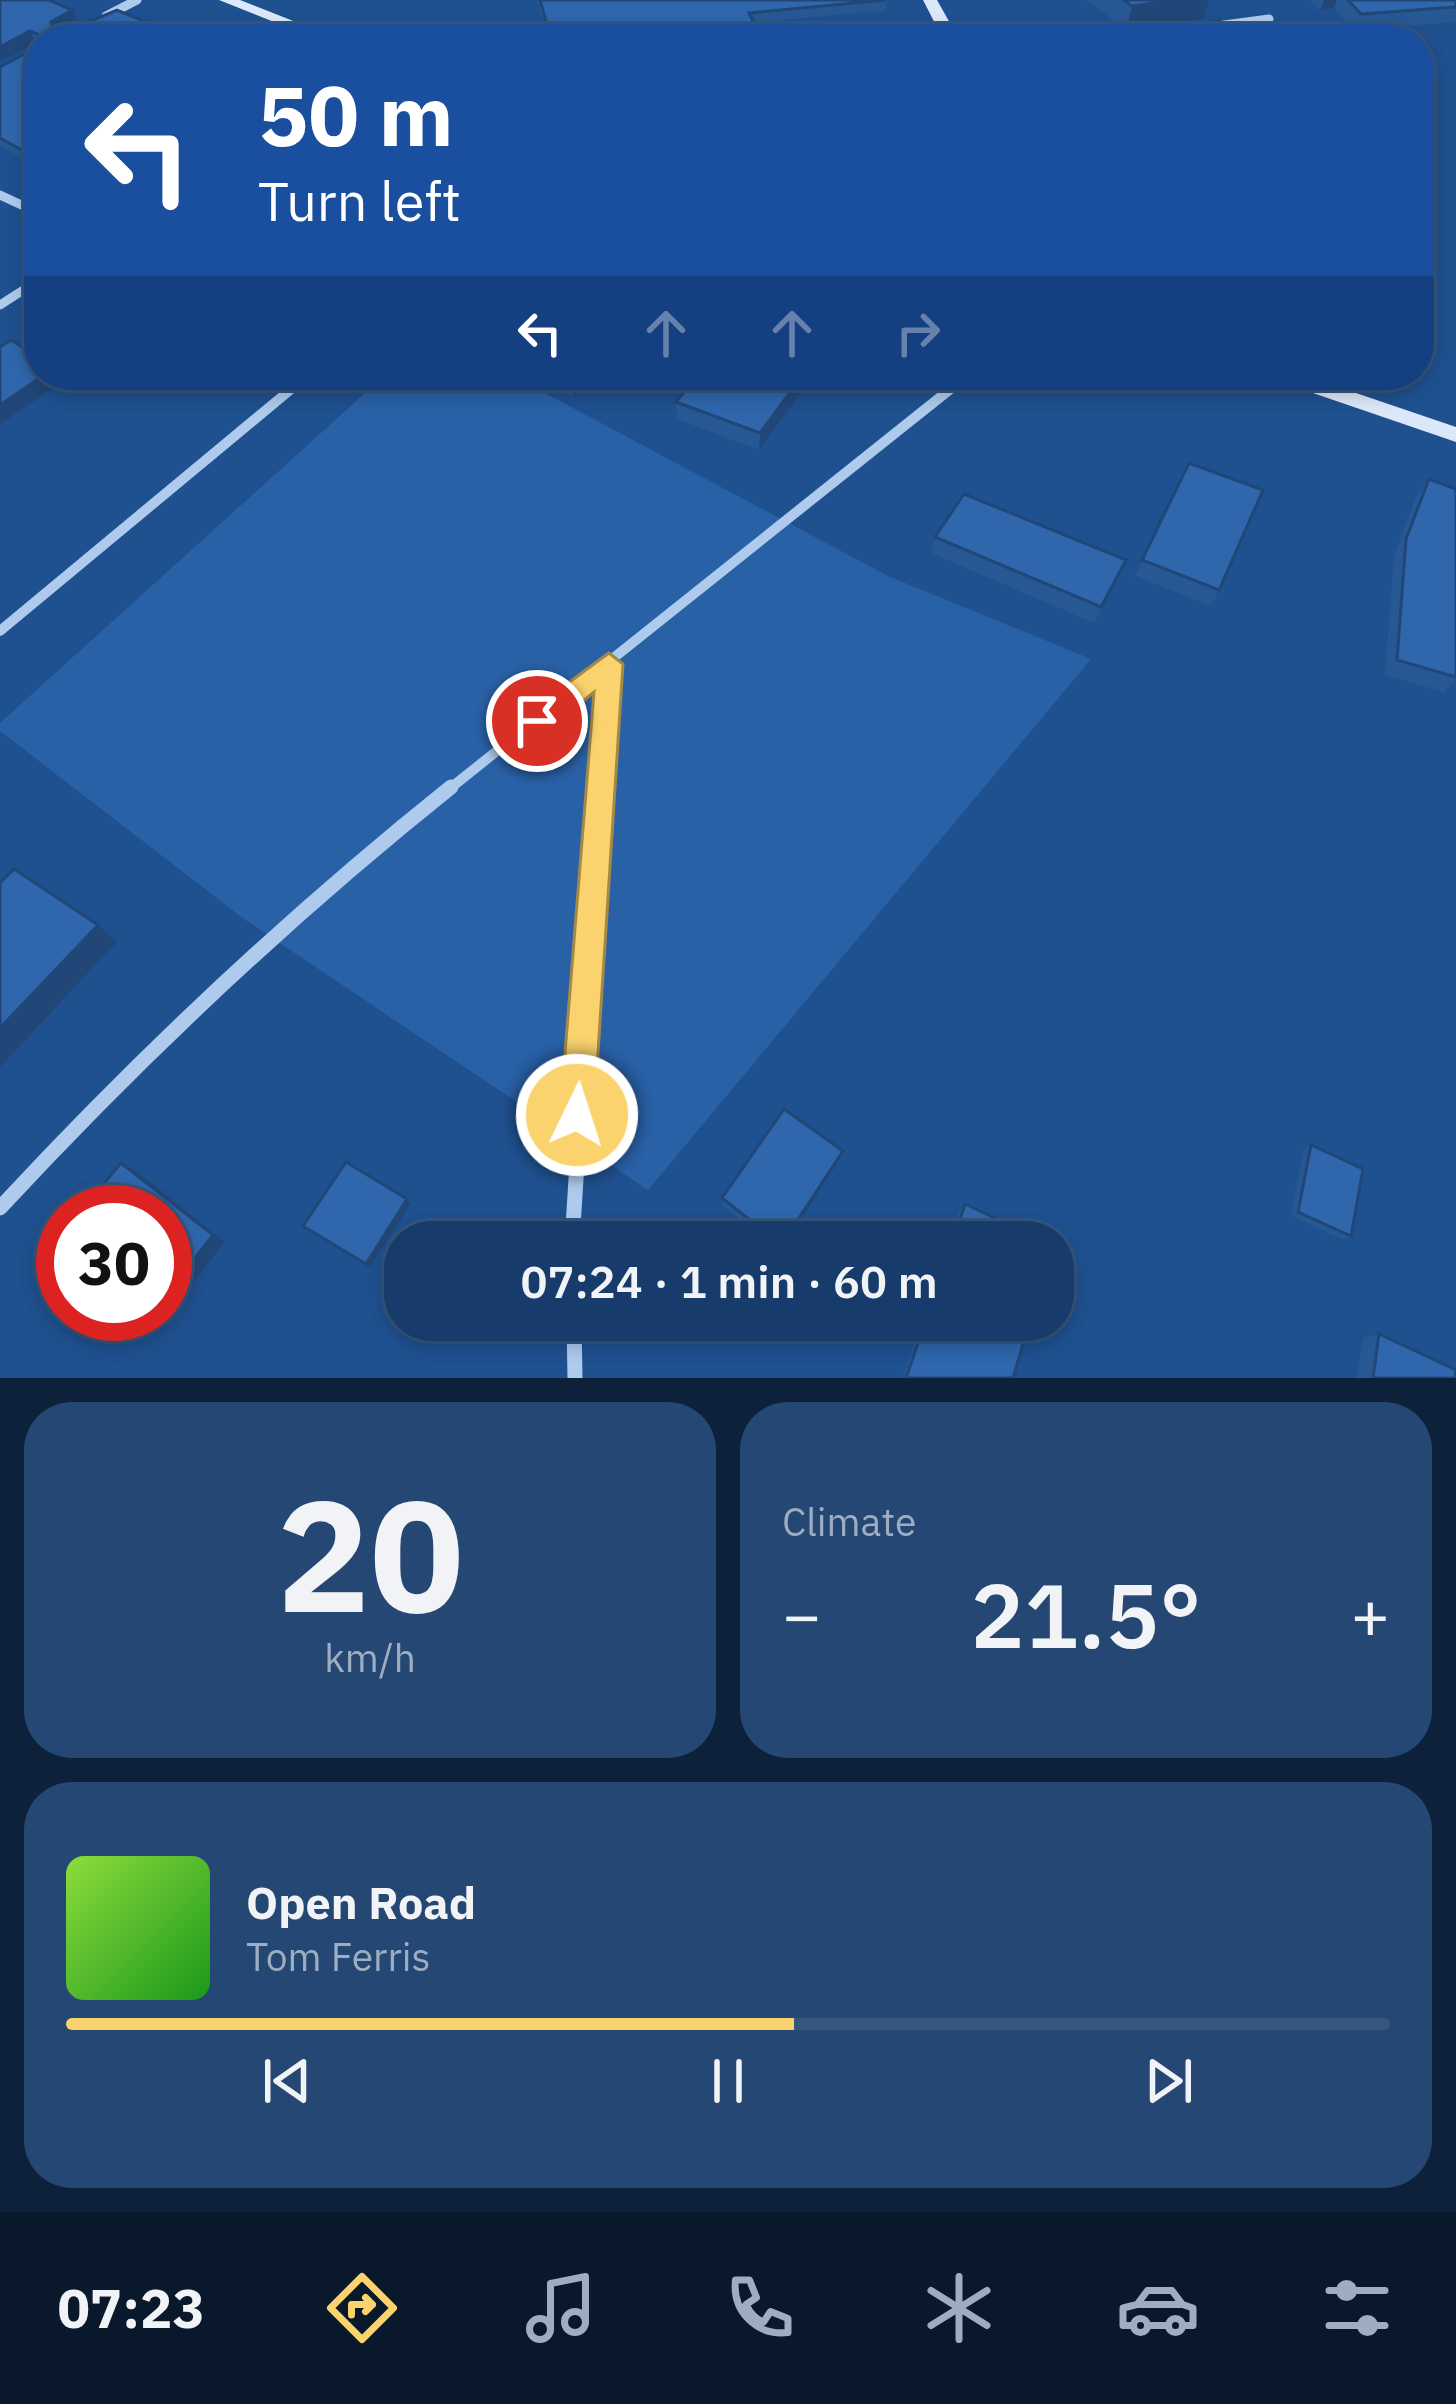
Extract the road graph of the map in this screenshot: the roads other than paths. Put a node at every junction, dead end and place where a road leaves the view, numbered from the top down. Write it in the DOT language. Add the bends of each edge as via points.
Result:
graph roads {
  1 [pos="137,0"];
  2 [pos="226,0"];
  3 [pos="1270,19"];
  4 [pos="100,20"];
  5 [pos="291,24"];
  6 [pos="1232,24"];
  7 [pos="290,390"];
  8 [pos="949,390"];
  9 [pos="1326,390"];
  10 [pos="1456,435"];
  11 [pos="0,631"];
  12 [pos="609,664"];
  13 [pos="0,1208"];
  14 [pos="573,1221"];
  15 [pos="574,1341"];
  16 [pos="575,1378"];
  1 -- 4 [label="street"];
  2 -- 5 [label="main road"];
  3 -- 6 [label="street"];
  7 -- 11 [label="street"];
  8 -- 12 [label="street"];
  9 -- 10 [label="main road"];
  12 -- 13 [label="street" via="311,902"];
  12 -- 14 [label="street"];
  15 -- 16 [label="street"];
}
